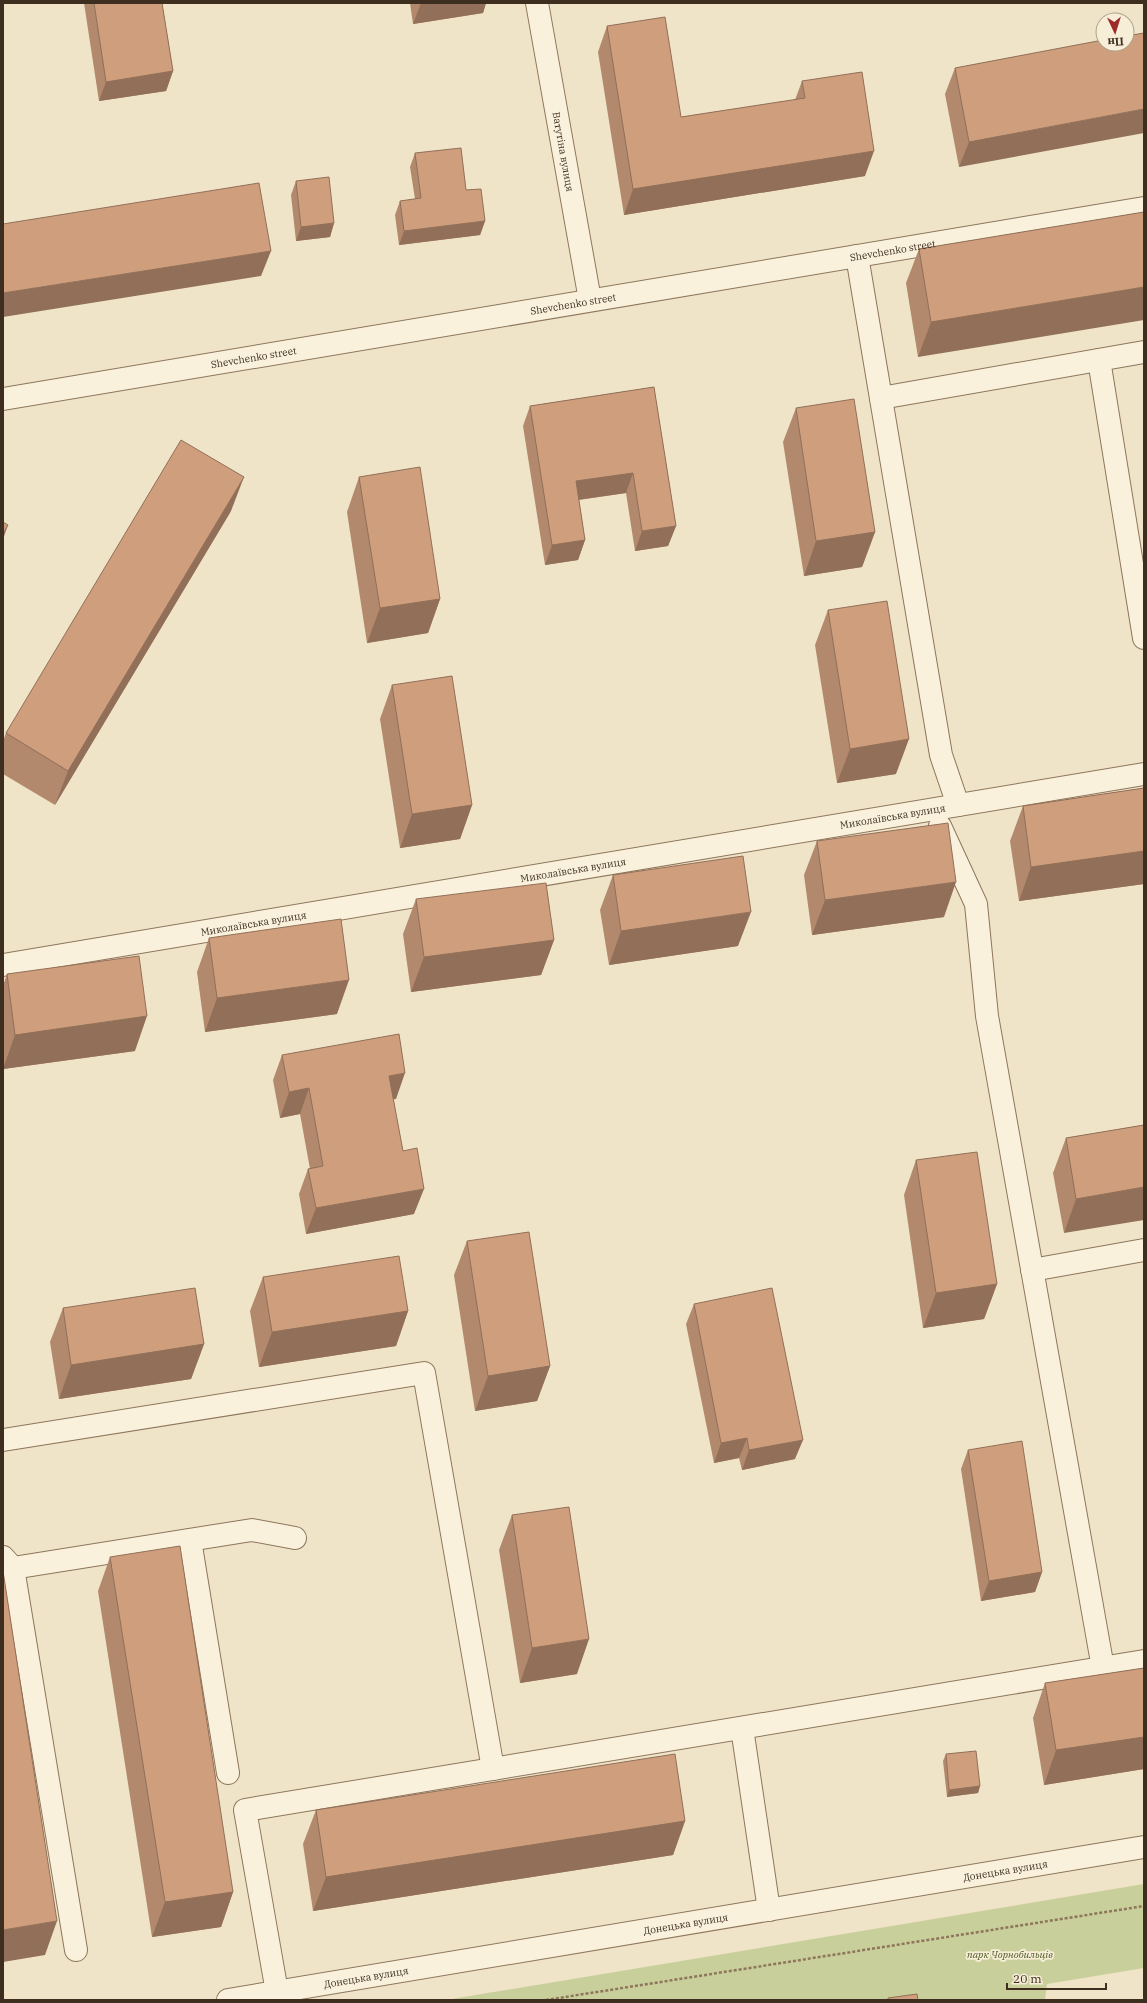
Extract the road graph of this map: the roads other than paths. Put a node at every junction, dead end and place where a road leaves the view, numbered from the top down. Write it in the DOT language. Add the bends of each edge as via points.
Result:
graph roads {
  1 [pos="537,3"];
  2 [pos="1144,208"];
  3 [pos="857,256"];
  4 [pos="590,300"];
  5 [pos="1144,352"];
  6 [pos="1099,360"];
  7 [pos="881,398"];
  8 [pos="3,399"];
  9 [pos="1139,571"];
  10 [pos="1144,638"];
  11 [pos="1144,774"];
  12 [pos="958,805"];
  13 [pos="932,810"];
  14 [pos="3,965"];
  15 [pos="1144,1250"];
  16 [pos="1032,1270"];
  17 [pos="3,1440"];
  18 [pos="295,1538"];
  19 [pos="190,1540"];
  20 [pos="8,1563"];
  21 [pos="1144,1661"];
  22 [pos="1103,1668"];
  23 [pos="742,1728"];
  24 [pos="493,1769"];
  25 [pos="228,1773"];
  26 [pos="1144,1847"];
  27 [pos="769,1910"];
  28 [pos="76,1950"];
  29 [pos="277,1992"];
  30 [pos="228,2000"];
  1 -- 4 [label="street, Ватутіна вулиця"];
  2 -- 3 [label="street, Shevchenko street"];
  3 -- 4 [label="street, Shevchenko street"];
  3 -- 7 [label="street"];
  4 -- 8 [label="street, Shevchenko street"];
  5 -- 6 [label="street"];
  6 -- 7 [label="street"];
  6 -- 9 [label="street"];
  7 -- 12 [label="street" via="941,755"];
  9 -- 10 [label="street"];
  11 -- 12 [label="street, Миколаївська вулиця"];
  12 -- 13 [label="street, Миколаївська вулиця"];
  13 -- 14 [label="street, Миколаївська вулиця"];
  13 -- 16 [label="street" via="976,904 987,1016"];
  15 -- 16 [label="street"];
  16 -- 22 [label="street"];
  17 -- 24 [label="street" via="424,1373"];
  18 -- 19 [label="street" via="252,1530"];
  19 -- 20 [label="street"];
  19 -- 25 [label="street"];
  20 -- 28 [label="street"];
  21 -- 22 [label="street"];
  22 -- 23 [label="street"];
  23 -- 24 [label="street"];
  23 -- 27 [label="street"];
  24 -- 29 [label="street" via="245,1810"];
  26 -- 27 [label="street, Донецька вулиця"];
  27 -- 29 [label="street, Донецька вулиця"];
  29 -- 30 [label="street, Донецька вулиця"];
}
